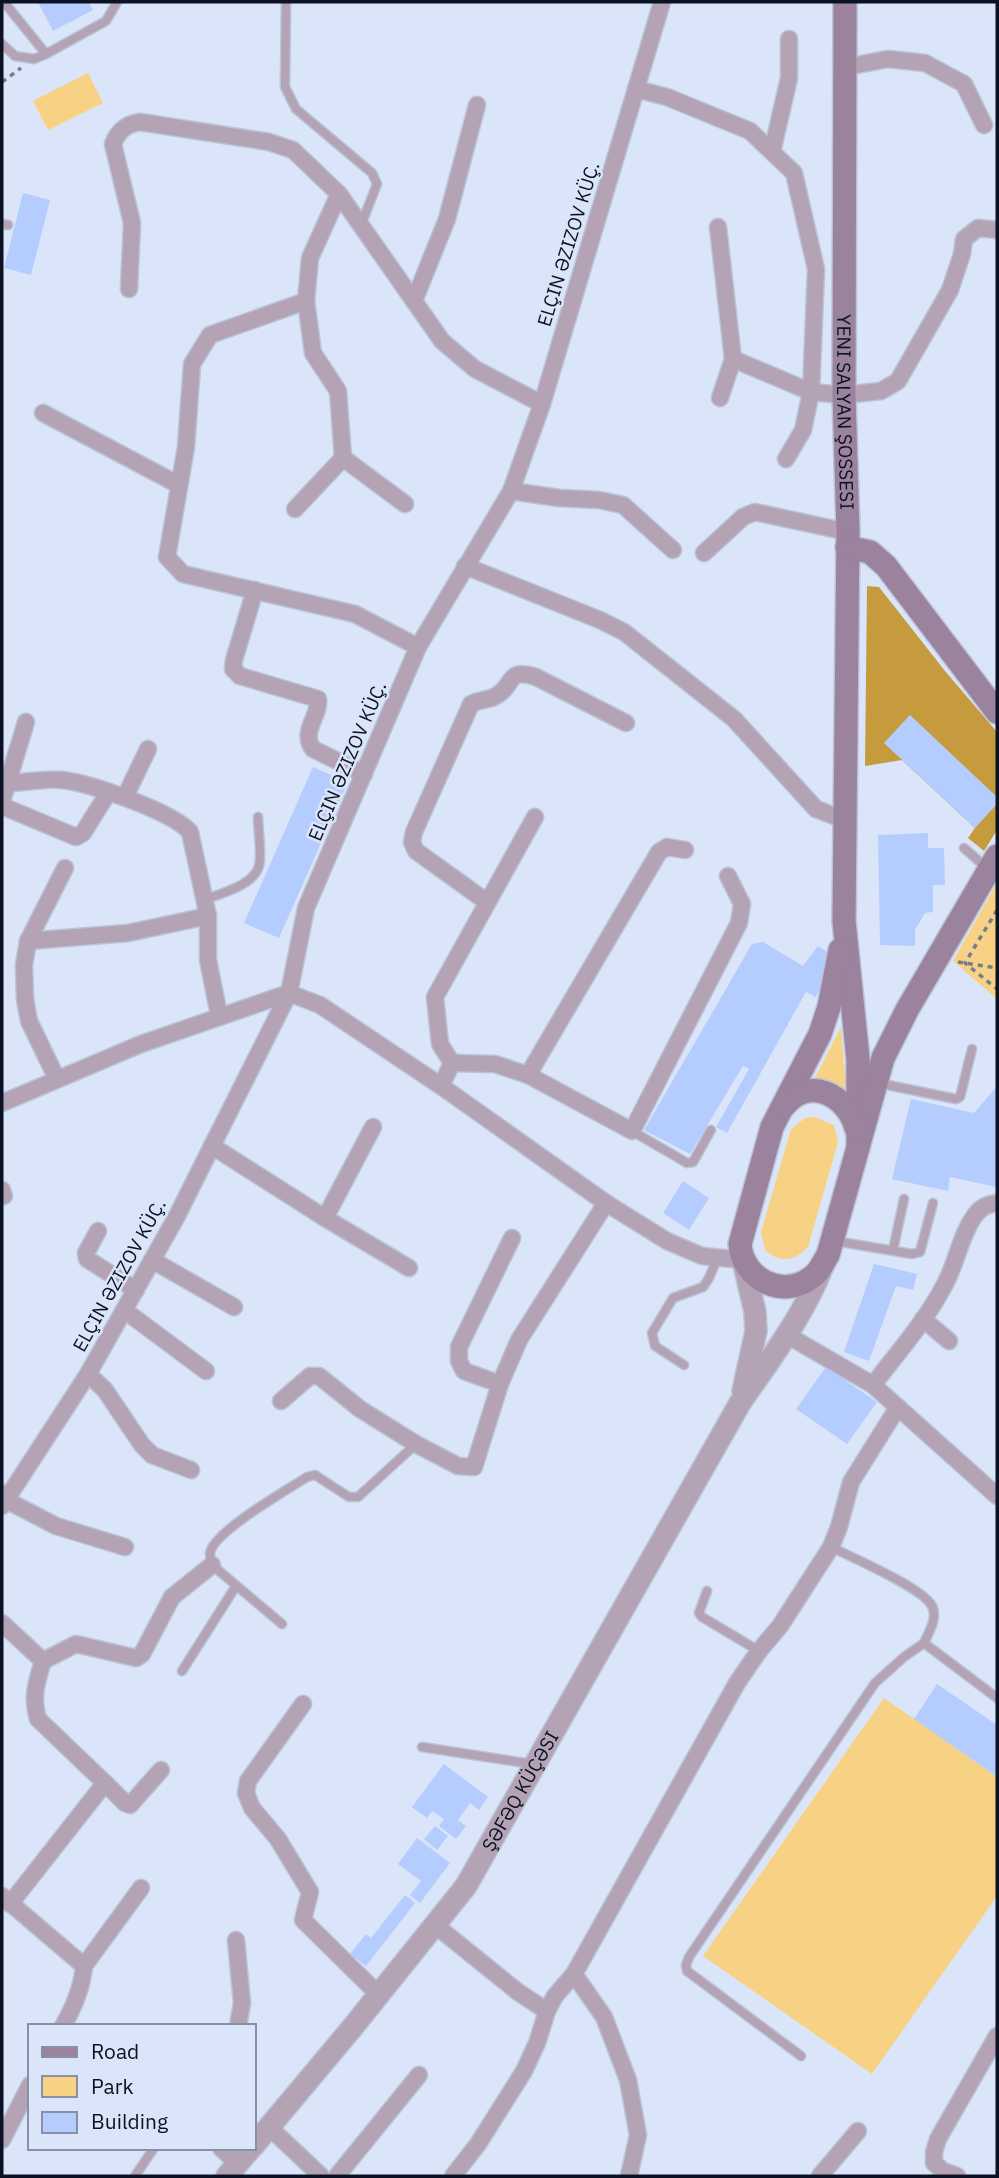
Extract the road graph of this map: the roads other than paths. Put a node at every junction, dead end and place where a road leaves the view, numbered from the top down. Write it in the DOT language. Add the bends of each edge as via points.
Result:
graph roads {
  1 [pos="4,2"];
  2 [pos="117,2"];
  3 [pos="286,2"];
  4 [pos="662,2"];
  5 [pos="845,2"];
  6 [pos="789,39"];
  7 [pos="2,44"];
  8 [pos="46,54"];
  9 [pos="846,67"];
  10 [pos="636,89"];
  11 [pos="477,105"];
  12 [pos="984,125"];
  13 [pos="772,152"];
  14 [pos="339,194"];
  15 [pos="360,225"];
  16 [pos="719,227"];
  17 [pos="997,230"];
  18 [pos="129,289"];
  19 [pos="306,301"];
  20 [pos="414,301"];
  21 [pos="733,359"];
  22 [pos="811,392"];
  23 [pos="844,395"];
  24 [pos="720,398"];
  25 [pos="542,404"];
  26 [pos="43,413"];
  27 [pos="344,458"];
  28 [pos="786,459"];
  29 [pos="179,485"];
  30 [pos="511,491"];
  31 [pos="405,504"];
  32 [pos="295,509"];
  33 [pos="848,539"];
  34 [pos="673,550"];
  35 [pos="704,553"];
  36 [pos="465,566"];
  37 [pos="256,590"];
  38 [pos="418,647"];
  39 [pos="997,712"];
  40 [pos="26,722"];
  41 [pos="626,723"];
  42 [pos="148,749"];
  43 [pos="364,774"];
  44 [pos="8,783"];
  45 [pos="108,793"];
  46 [pos="125,797"];
  47 [pos="2,804"];
  48 [pos="258,817"];
  49 [pos="534,817"];
  50 [pos="845,820"];
  51 [pos="964,848"];
  52 [pos="685,850"];
  53 [pos="992,862"];
  54 [pos="65,868"];
  55 [pos="728,876"];
  56 [pos="487,902"];
  57 [pos="206,908"];
  58 [pos="844,921"];
  59 [pos="28,941"];
  60 [pos="289,993"];
  61 [pos="219,1016"];
  62 [pos="972,1049"];
  63 [pos="452,1063"];
  64 [pos="528,1074"];
  65 [pos="57,1079"];
  66 [pos="875,1083"];
  67 [pos="441,1086"];
  68 [pos="2,1103"];
  69 [pos="777,1115"];
  70 [pos="373,1127"];
  71 [pos="710,1130"];
  72 [pos="632,1131"];
  73 [pos="212,1146"];
  74 [pos="858,1148"];
  75 [pos="904,1199"];
  76 [pos="606,1203"];
  77 [pos="933,1203"];
  78 [pos="997,1203"];
  79 [pos="325,1217"];
  80 [pos="98,1231"];
  81 [pos="512,1238"];
  82 [pos="830,1248"];
  83 [pos="893,1250"];
  84 [pos="717,1259"];
  85 [pos="152,1260"];
  86 [pos="743,1261"];
  87 [pos="409,1268"];
  88 [pos="136,1290"];
  89 [pos="234,1307"];
  90 [pos="124,1310"];
  91 [pos="923,1319"];
  92 [pos="787,1335"];
  93 [pos="949,1341"];
  94 [pos="684,1365"];
  95 [pos="206,1371"];
  96 [pos="88,1374"];
  97 [pos="500,1384"];
  98 [pos="873,1385"];
  99 [pos="281,1401"];
  100 [pos="740,1403"];
  101 [pos="898,1406"];
  102 [pos="416,1444"];
  103 [pos="191,1470"];
  104 [pos="997,1496"];
  105 [pos="3,1500"];
  106 [pos="125,1547"];
  107 [pos="831,1547"];
  108 [pos="212,1565"];
  109 [pos="236,1586"];
  110 [pos="707,1591"];
  111 [pos="2,1623"];
  112 [pos="282,1624"];
  113 [pos="924,1643"];
  114 [pos="759,1651"];
  115 [pos="43,1661"];
  116 [pos="182,1671"];
  117 [pos="997,1698"];
  118 [pos="303,1704"];
  119 [pos="422,1747"];
  120 [pos="534,1765"];
  121 [pos="161,1770"];
  122 [pos="105,1783"];
  123 [pos="141,1888"];
  124 [pos="6,1900"];
  125 [pos="435,1925"];
  126 [pos="236,1940"];
  127 [pos="84,1966"];
  128 [pos="574,1974"];
  129 [pos="379,1995"];
  130 [pos="547,2011"];
  131 [pos="64,2024"];
  132 [pos="238,2024"];
  133 [pos="997,2036"];
  134 [pos="801,2056"];
  135 [pos="419,2074"];
  136 [pos="28,2089"];
  137 [pos="269,2127"];
  138 [pos="858,2131"];
  139 [pos="2,2140"];
  140 [pos="256,2142"];
  141 [pos="153,2150"];
  142 [pos="225,2150"];
  143 [pos="243,2158"];
  144 [pos="946,2175"];
  145 [pos="135,2176"];
  146 [pos="321,2176"];
  147 [pos="337,2176"];
  148 [pos="453,2176"];
  149 [pos="629,2176"];
  150 [pos="820,2176"];
  1 -- 8 [label="lane"];
  2 -- 8 [label="lane" via="106,21"];
  3 -- 15 [label="lane" via="285,87 296,108 372,173 377,184"];
  4 -- 10 [label="street, ELÇIN ƏZIZOV KÜÇ."];
  5 -- 9 [label="main road, YENI SALYAN ŞOSSESI"];
  6 -- 13 [label="street" via="789,78"];
  7 -- 8 [label="lane" via="15,56 34,59"];
  9 -- 12 [label="street" via="888,59 925,63 964,84"];
  9 -- 23 [label="main road, YENI SALYAN ŞOSSESI"];
  10 -- 13 [label="street" via="750,131"];
  10 -- 25 [label="street, ELÇIN ƏZIZOV KÜÇ."];
  11 -- 20 [label="street" via="447,219"];
  13 -- 22 [label="street" via="794,173 816,269"];
  14 -- 15 [label="street"];
  14 -- 18 [label="street" via="293,150 269,142 130,123 113,144 132,223"];
  14 -- 19 [label="street" via="310,258"];
  15 -- 20 [label="street"];
  16 -- 21 [label="street"];
  17 -- 23 [label="street" via="978,228 964,239 950,289 898,381 881,391"];
  19 -- 27 [label="street" via="313,353 338,391"];
  19 -- 29 [label="street" via="210,335 192,364"];
  20 -- 25 [label="street" via="442,341 475,369"];
  21 -- 22 [label="street"];
  21 -- 24 [label="street"];
  22 -- 23 [label="street"];
  22 -- 28 [label="street" via="803,430"];
  23 -- 33 [label="main road, YENI SALYAN ŞOSSESI"];
  25 -- 30 [label="street, ELÇIN ƏZIZOV KÜÇ."];
  26 -- 29 [label="street"];
  27 -- 31 [label="street"];
  27 -- 32 [label="street"];
  29 -- 37 [label="street" via="167,557 183,573"];
  30 -- 34 [label="street" via="623,505"];
  30 -- 36 [label="street, ELÇIN ƏZIZOV KÜÇ."];
  33 -- 35 [label="street" via="755,512 743,517"];
  33 -- 39 [label="main road" via="886,566"];
  33 -- 50 [label="main road, YENI SALYAN ŞOSSESI"];
  36 -- 38 [label="street, ELÇIN ƏZIZOV KÜÇ."];
  36 -- 50 [label="street" via="624,632 734,719 816,809"];
  37 -- 38 [label="street" via="355,614"];
  37 -- 43 [label="street" via="233,669 240,676 318,699 308,742 313,749"];
  38 -- 43 [label="street, ELÇIN ƏZIZOV KÜÇ."];
  40 -- 44 [label="street"];
  41 -- 56 [label="street" via="521,673 495,696 471,704 412,842 416,851"];
  42 -- 46 [label="street"];
  43 -- 60 [label="street, ELÇIN ƏZIZOV KÜÇ." via="306,908"];
  44 -- 45 [label="street" via="61,780"];
  44 -- 47 [label="street"];
  45 -- 46 [label="street"];
  45 -- 47 [label="street" via="76,837"];
  46 -- 57 [label="street" via="183,823 190,832"];
  48 -- 57 [label="lane" via="259,866 253,876"];
  49 -- 56 [label="street"];
  50 -- 58 [label="main road, YENI SALYAN ŞOSSESI"];
  51 -- 53 [label="lane"];
  52 -- 64 [label="street" via="667,847 659,852"];
  53 -- 66 [label="main road" via="895,1031"];
  54 -- 59 [label="street"];
  55 -- 72 [label="street" via="743,904 739,923"];
  56 -- 63 [label="street" via="435,997 440,1044"];
  57 -- 59 [label="street" via="128,933"];
  57 -- 61 [label="street" via="208,960"];
  58 -- 69 [label="main road" via="836,981 820,1034"];
  58 -- 74 [label="main road" via="858,1059"];
  59 -- 65 [label="street" via="24,976 29,1021"];
  60 -- 61 [label="street"];
  60 -- 67 [label="street" via="320,1005"];
  60 -- 73 [label="street, ELÇIN ƏZIZOV KÜÇ."];
  61 -- 65 [label="street"];
  62 -- 66 [label="lane" via="956,1099"];
  63 -- 64 [label="street" via="495,1064"];
  63 -- 67 [label="street"];
  64 -- 72 [label="street"];
  65 -- 68 [label="street"];
  66 -- 74 [label="main road"];
  67 -- 76 [label="street"];
  69 -- 74 [label="main road" via="800,1094 826,1092 838,1097 851,1114"];
  69 -- 86 [label="main road" via="743,1231"];
  70 -- 79 [label="street"];
  71 -- 72 [label="lane" via="697,1157 687,1163"];
  73 -- 79 [label="street"];
  73 -- 85 [label="street, ELÇIN ƏZIZOV KÜÇ."];
  74 -- 82 [label="main road"];
  75 -- 83 [label="lane"];
  76 -- 84 [label="street" via="667,1241"];
  76 -- 97 [label="street" via="519,1340"];
  77 -- 83 [label="lane" via="920,1252"];
  78 -- 91 [label="street" via="988,1204 970,1222 953,1268"];
  79 -- 87 [label="street"];
  80 -- 88 [label="street" via="87,1259"];
  81 -- 97 [label="street" via="459,1347 464,1371"];
  82 -- 83 [label="lane"];
  82 -- 86 [label="main road" via="814,1276 790,1287 765,1283"];
  82 -- 92 [label="street"];
  84 -- 86 [label="street"];
  84 -- 94 [label="lane" via="703,1287 673,1298 652,1333 655,1346"];
  85 -- 88 [label="street, ELÇIN ƏZIZOV KÜÇ."];
  85 -- 89 [label="street"];
  86 -- 100 [label="street" via="756,1331"];
  88 -- 90 [label="street, ELÇIN ƏZIZOV KÜÇ."];
  90 -- 95 [label="street"];
  90 -- 96 [label="street, ELÇIN ƏZIZOV KÜÇ."];
  91 -- 93 [label="street"];
  91 -- 98 [label="street"];
  92 -- 98 [label="street"];
  92 -- 100 [label="street"];
  96 -- 103 [label="street" via="152,1455"];
  96 -- 105 [label="street, ELÇIN ƏZIZOV KÜÇ."];
  97 -- 102 [label="street" via="474,1467 458,1466"];
  98 -- 101 [label="street"];
  99 -- 102 [label="street" via="310,1376 319,1376"];
  100 -- 120 [label="street, ŞƏFƏQ KÜÇƏSI"];
  101 -- 104 [label="street"];
  101 -- 107 [label="street" via="851,1482"];
  102 -- 108 [label="lane" via="358,1497 349,1497 315,1475 307,1477 230,1528 214,1544"];
  105 -- 106 [label="street" via="56,1526"];
  107 -- 113 [label="lane" via="932,1605 933,1626"];
  107 -- 114 [label="street"];
  108 -- 109 [label="lane"];
  108 -- 115 [label="street" via="172,1597 136,1658 76,1644"];
  109 -- 112 [label="lane"];
  109 -- 116 [label="lane"];
  110 -- 114 [label="lane" via="699,1613 702,1617"];
  111 -- 115 [label="street"];
  113 -- 117 [label="lane"];
  113 -- 134 [label="lane" via="876,1683 686,1965 687,1971"];
  114 -- 128 [label="street"];
  115 -- 122 [label="street" via="34,1691 38,1719"];
  118 -- 129 [label="street" via="248,1781 246,1793 310,1892 303,1920"];
  119 -- 120 [label="lane"];
  120 -- 125 [label="street, ŞƏFƏQ KÜÇƏSI" via="466,1886"];
  121 -- 122 [label="street" via="130,1805"];
  122 -- 124 [label="street"];
  123 -- 127 [label="street"];
  124 -- 127 [label="street"];
  125 -- 129 [label="street, ŞƏFƏQ KÜÇƏSI"];
  125 -- 130 [label="street"];
  126 -- 132 [label="street" via="242,2003"];
  127 -- 131 [label="street"];
  128 -- 130 [label="street"];
  128 -- 149 [label="street" via="604,2017 628,2080 638,2135"];
  129 -- 137 [label="street, ŞƏFƏQ KÜÇƏSI"];
  130 -- 148 [label="street" via="524,2071"];
  133 -- 144 [label="street" via="938,2139 934,2163"];
  135 -- 147 [label="street"];
  136 -- 139 [label="street"];
  137 -- 140 [label="street, ŞƏFƏQ KÜÇƏSI"];
  137 -- 146 [label="street"];
  138 -- 150 [label="street"];
  141 -- 145 [label="lane"];
  142 -- 143 [label="street"];
}
